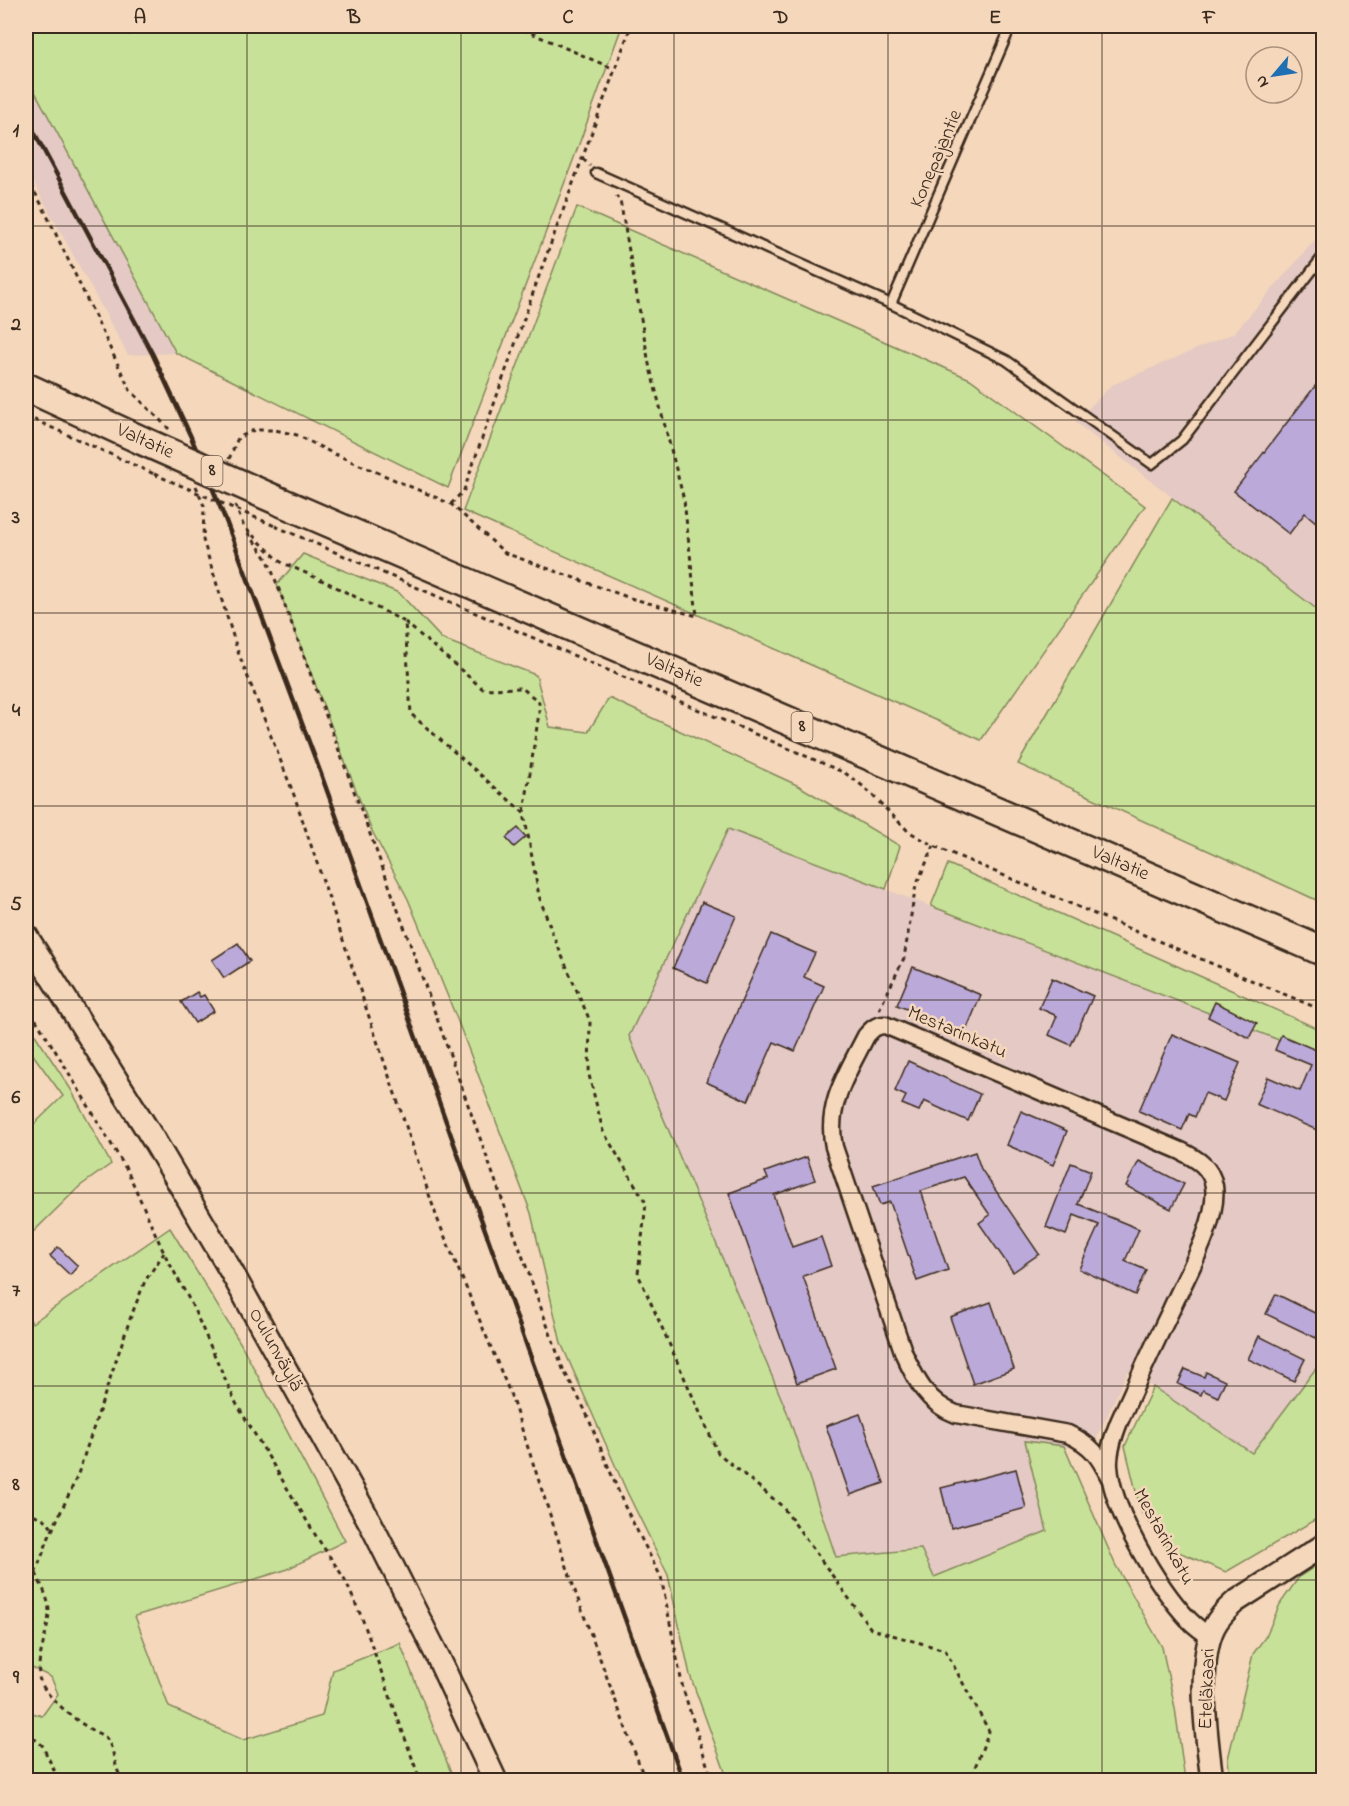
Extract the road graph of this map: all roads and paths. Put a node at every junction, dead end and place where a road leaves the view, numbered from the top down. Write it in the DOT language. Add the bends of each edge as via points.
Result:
graph roads {
  1 [pos="515,26"];
  2 [pos="631,26"];
  3 [pos="1011,26"];
  4 [pos="614,69"];
  5 [pos="583,159"];
  6 [pos="596,173"];
  7 [pos="26,177"];
  8 [pos="1323,255"];
  9 [pos="891,304"];
  10 [pos="26,387"];
  11 [pos="26,416"];
  12 [pos="168,429"];
  13 [pos="229,460"];
  14 [pos="202,501"];
  15 [pos="451,504"];
  16 [pos="278,514"];
  17 [pos="405,622"];
  18 [pos="524,813"];
  19 [pos="934,846"];
  20 [pos="26,936"];
  21 [pos="1323,952"];
  22 [pos="26,1004"];
  23 [pos="1323,1011"];
  24 [pos="866,1036"];
  25 [pos="164,1253"];
  26 [pos="1110,1478"];
  27 [pos="26,1511"];
  28 [pos="52,1530"];
  29 [pos="1323,1545"];
  30 [pos="35,1571"];
  31 [pos="26,1598"];
  32 [pos="1210,1637"];
  33 [pos="26,1732"];
  34 [pos="59,1780"];
  35 [pos="123,1780"];
  36 [pos="420,1780"];
  37 [pos="495,1780"];
  38 [pos="643,1780"];
  39 [pos="712,1780"];
  40 [pos="970,1780"];
  41 [pos="1212,1780"];
  1 -- 4 [label="path"];
  2 -- 4 [label="path"];
  3 -- 9 [label="lane, Konepajantie"];
  4 -- 5 [label="path"];
  5 -- 6 [label="path"];
  5 -- 15 [label="path" via="464,490"];
  6 -- 9 [label="lane"];
  6 -- 15 [label="path" via="620,200 649,364 684,500 697,616 630,598 505,553"];
  7 -- 12 [label="path" via="130,390"];
  8 -- 9 [label="lane" via="1182,440 1152,464 1006,360"];
  10 -- 16 [label="highway, Valtatie / 8, bridge" via="143,441"];
  11 -- 16 [label="path, bridge" via="154,474"];
  13 -- 15 [label="path" via="238,438 254,430 275,430 297,435"];
  14 -- 38 [label="path" via="203,540 237,652 294,795 437,1218 510,1393"];
  16 -- 19 [label="path" via="845,773 908,831"];
  16 -- 21 [label="highway, Valtatie / 8"];
  17 -- 18 [label="path" via="411,714"];
  17 -- 18 [label="path" via="483,689 522,688 539,702"];
  17 -- 39 [label="path" via="281,562 243,525 268,560 562,1368 661,1577 682,1689"];
  18 -- 40 [label="path" via="539,896 590,1021 589,1075 603,1131 646,1203 638,1274 718,1454 782,1506 871,1629 945,1650 988,1731"];
  19 -- 23 [label="path"];
  19 -- 24 [label="path" via="916,885 904,958"];
  20 -- 37 [label="main road, Oulunväylä" via="237,1281 371,1524"];
  22 -- 25 [label="path" via="128,1172"];
  24 -- 26 [label="street, Mestarinkatu" via="838,1091 831,1133 900,1343 916,1380 944,1410 1079,1439 1100,1458"];
  24 -- 26 [label="street, Mestarinkatu" via="872,1029 885,1025 1181,1151 1208,1170 1215,1197 1207,1231 1119,1422 1108,1463"];
  25 -- 28 [label="path" via="145,1281 77,1477"];
  25 -- 36 [label="path" via="236,1403 344,1578"];
  26 -- 32 [label="street, Mestarinkatu" via="1117,1504 1161,1586"];
  27 -- 28 [label="path" via="48,1521"];
  28 -- 30 [label="path"];
  29 -- 32 [label="street, Eteläkaari" via="1235,1602"];
  30 -- 31 [label="path"];
  30 -- 35 [label="path" via="49,1605 39,1678 70,1715 105,1737"];
  32 -- 41 [label="street, Eteläkaari" via="1205,1700"];
  33 -- 34 [label="path" via="42,1745"];
}
